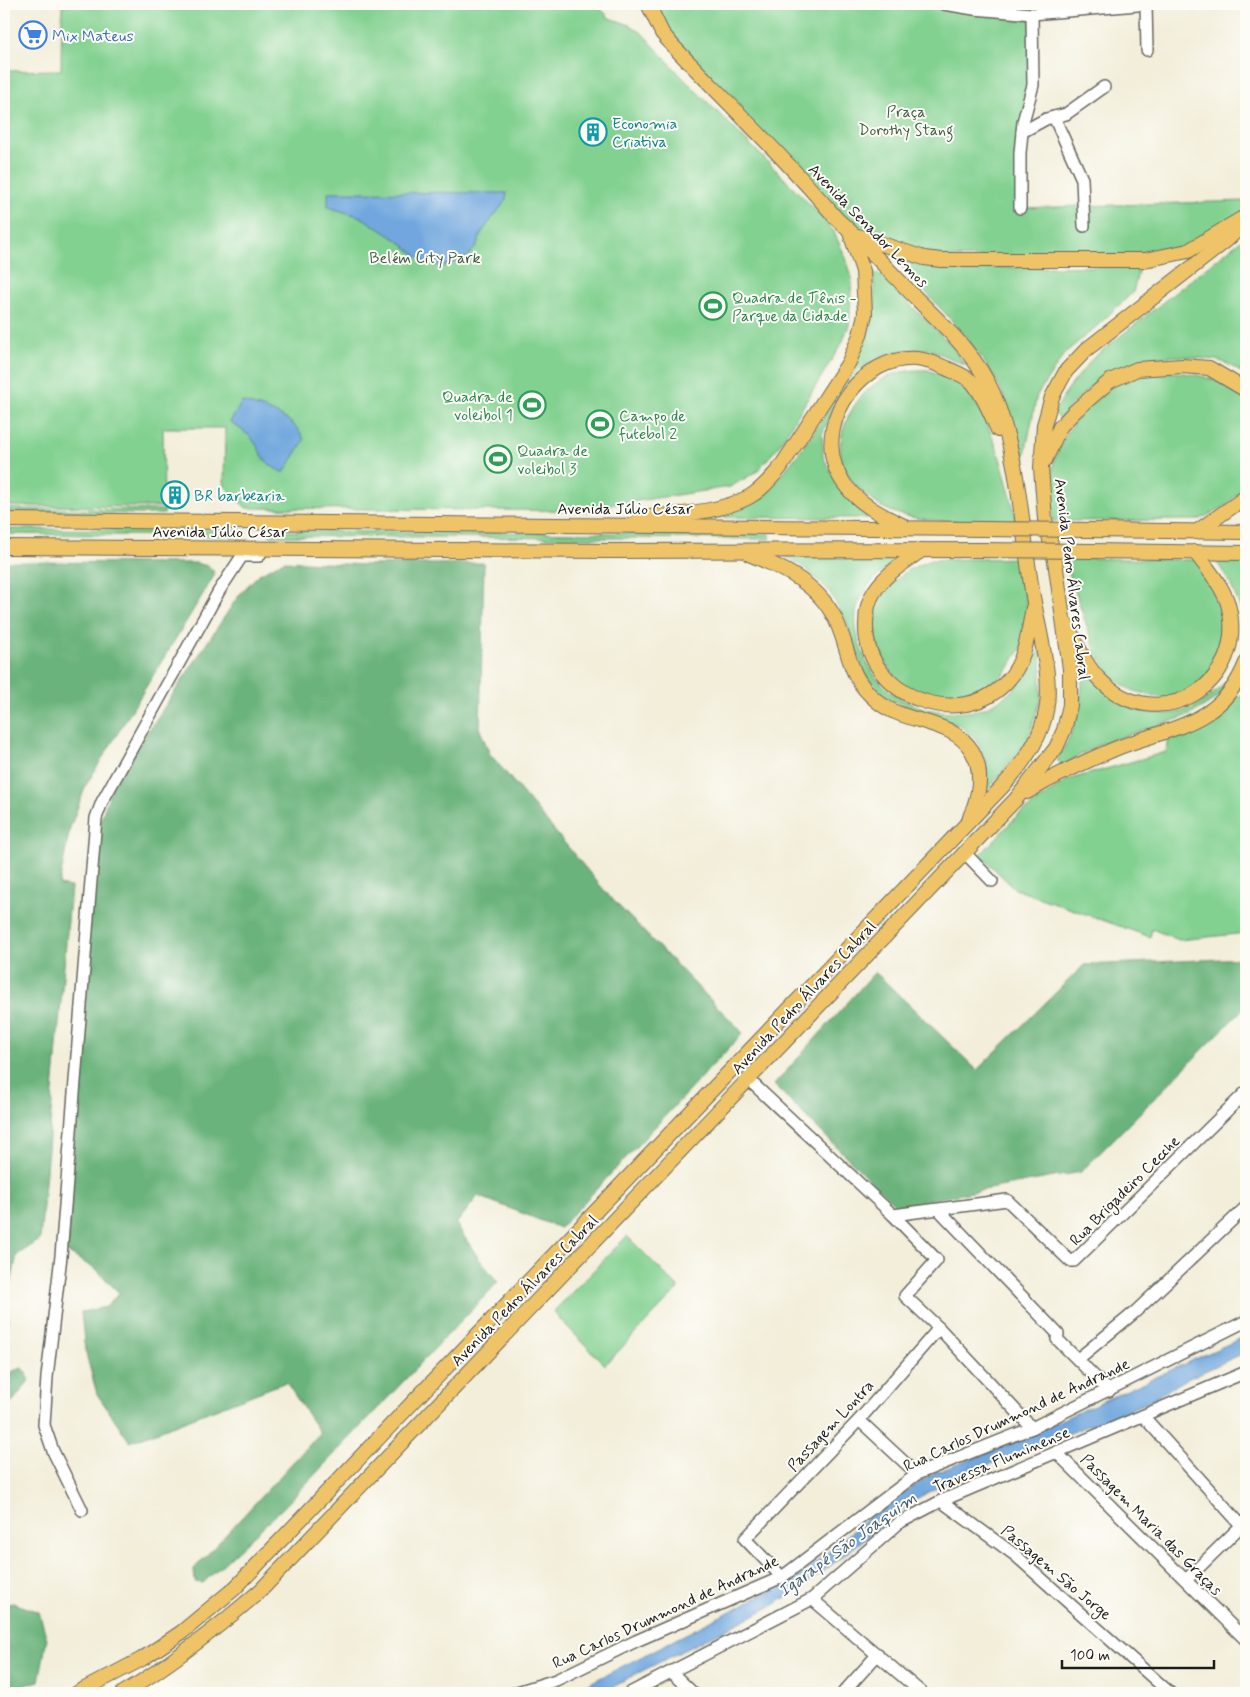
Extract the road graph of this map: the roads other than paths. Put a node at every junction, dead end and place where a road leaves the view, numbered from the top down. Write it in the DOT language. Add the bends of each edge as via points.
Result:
graph roads {
  1 [pos="648,4"];
  2 [pos="944,4"];
  3 [pos="1146,4"];
  4 [pos="1149,4"];
  5 [pos="1032,14"];
  6 [pos="1146,50"];
  7 [pos="1104,87"];
  8 [pos="1054,117"];
  9 [pos="1022,132"];
  10 [pos="1020,208"];
  11 [pos="1246,216"];
  12 [pos="1246,222"];
  13 [pos="1084,226"];
  14 [pos="852,233"];
  15 [pos="1246,390"];
  16 [pos="1042,468"];
  17 [pos="1020,495"];
  18 [pos="1246,497"];
  19 [pos="4,520"];
  20 [pos="584,525"];
  21 [pos="907,528"];
  22 [pos="1196,532"];
  23 [pos="1246,532"];
  24 [pos="4,547"];
  25 [pos="263,549"];
  26 [pos="922,550"];
  27 [pos="741,551"];
  28 [pos="1196,552"];
  29 [pos="1246,553"];
  30 [pos="1034,602"];
  31 [pos="1062,615"];
  32 [pos="1246,663"];
  33 [pos="1016,799"];
  34 [pos="966,824"];
  35 [pos="964,852"];
  36 [pos="992,881"];
  37 [pos="749,1080"];
  38 [pos="1246,1092"];
  39 [pos="1246,1207"];
  40 [pos="939,1210"];
  41 [pos="893,1215"];
  42 [pos="1246,1321"];
  43 [pos="939,1328"];
  44 [pos="1078,1359"];
  45 [pos="1246,1372"];
  46 [pos="1109,1391"];
  47 [pos="1143,1416"];
  48 [pos="859,1420"];
  49 [pos="1032,1428"];
  50 [pos="1056,1452"];
  51 [pos="917,1474"];
  52 [pos="941,1501"];
  53 [pos="82,1510"];
  54 [pos="1244,1523"];
  55 [pos="782,1577"];
  56 [pos="1186,1580"];
  57 [pos="812,1599"];
  58 [pos="1246,1640"];
  59 [pos="878,1654"];
  60 [pos="671,1672"];
  61 [pos="77,1693"];
  62 [pos="123,1693"];
  63 [pos="514,1693"];
  64 [pos="630,1693"];
  65 [pos="693,1693"];
  66 [pos="842,1693"];
  67 [pos="922,1693"];
  68 [pos="1170,1693"];
  1 -- 14 [label="main road, Avenida Senador Lemos" via="662,33"];
  2 -- 5 [label="street"];
  3 -- 4 [label="street"];
  3 -- 5 [label="street"];
  3 -- 6 [label="street"];
  5 -- 9 [label="street" via="1034,85"];
  7 -- 8 [label="street" via="1066,114"];
  8 -- 9 [label="street"];
  8 -- 13 [label="street" via="1082,179"];
  9 -- 10 [label="street"];
  11 -- 14 [label="main road" via="1188,251 1145,260 941,260 924,258"];
  12 -- 16 [label="main road, Avenida Pedro Álvares Cabral" via="1087,349 1066,371 1052,397 1044,425"];
  14 -- 17 [label="main road, Avenida Senador Lemos" via="949,330 983,371 1008,434"];
  14 -- 20 [label="main road" via="863,271 865,314 860,335 848,362 767,484 750,497 709,509"];
  15 -- 16 [label="main road" via="1208,368 1138,369 1110,381 1074,412 1060,427"];
  16 -- 31 [label="main road, Avenida Pedro Álvares Cabral" via="1045,519"];
  17 -- 21 [label="main road" via="1011,478 1000,433 972,382 934,363 916,359 884,365 862,380 835,415 831,431 832,452 835,467 854,494 872,512"];
  17 -- 30 [label="main road, Avenida Pedro Álvares Cabral"];
  18 -- 22 [label="main road"];
  19 -- 20 [label="main road, Avenida Júlio César"];
  20 -- 21 [label="main road, Avenida Júlio César"];
  21 -- 22 [label="main road, Avenida Júlio César, bridge"];
  22 -- 23 [label="main road, Avenida Júlio César"];
  24 -- 25 [label="main road, Avenida Júlio César"];
  25 -- 27 [label="main road, Avenida Júlio César"];
  25 -- 53 [label="street" via="259,556 242,556 219,591 96,818 62,1256 44,1426"];
  26 -- 27 [label="main road, Avenida Júlio César"];
  26 -- 28 [label="main road, Avenida Júlio César, bridge"];
  26 -- 30 [label="main road" via="894,570 873,592 866,619 866,646 877,667 896,689 915,700 933,705 960,706 984,699 999,690 1018,668"];
  27 -- 34 [label="main road" via="777,565 810,586 828,606 838,625 856,678 878,703 903,716 946,729 968,746 977,761 979,782 976,803"];
  28 -- 29 [label="main road, Avenida Júlio César"];
  28 -- 31 [label="main road" via="1228,604 1232,641 1217,678 1192,698 1173,704 1148,704 1124,698 1100,681"];
  30 -- 34 [label="main road, Avenida Pedro Álvares Cabral" via="1048,666 1049,695 1044,721 1020,768"];
  31 -- 33 [label="main road, Avenida Pedro Álvares Cabral" via="1070,669 1070,706 1064,730 1045,764"];
  32 -- 33 [label="main road" via="1242,675 1212,711 1193,722 1074,767"];
  33 -- 35 [label="main road, Avenida Pedro Álvares Cabral"];
  34 -- 61 [label="main road, Avenida Pedro Álvares Cabral" via="235,1588 142,1660"];
  35 -- 36 [label="street"];
  35 -- 37 [label="main road, Avenida Pedro Álvares Cabral"];
  37 -- 41 [label="street"];
  37 -- 62 [label="main road, Avenida Pedro Álvares Cabral" via="261,1590 195,1646"];
  38 -- 40 [label="street, Rua Brigadeiro Cecche" via="1074,1261 1070,1261 1007,1200"];
  39 -- 44 [label="street, Rua Carlos Drummond de Andrande" via="1134,1312"];
  40 -- 41 [label="street"];
  40 -- 44 [label="street"];
  41 -- 43 [label="street" via="937,1260 906,1296"];
  42 -- 46 [label="street, Rua Carlos Drummond de Andrande"];
  43 -- 48 [label="street, Passagem Lontra"];
  43 -- 49 [label="street"];
  44 -- 46 [label="street"];
  45 -- 47 [label="street, Travessa Fluminense"];
  46 -- 49 [label="street, Rua Carlos Drummond de Andrande"];
  47 -- 50 [label="street, Travessa Fluminense"];
  47 -- 54 [label="street"];
  48 -- 51 [label="street"];
  48 -- 55 [label="street, Passagem Lontra" via="745,1539"];
  49 -- 51 [label="street, Rua Carlos Drummond de Andrande"];
  50 -- 52 [label="street, Travessa Fluminense"];
  50 -- 56 [label="street, Passagem Maria das Graças"];
  51 -- 55 [label="street, Rua Carlos Drummond de Andrande"];
  52 -- 57 [label="street, Travessa Fluminense" via="899,1523"];
  52 -- 68 [label="street, Passagem São Jorge" via="1015,1555"];
  54 -- 56 [label="street"];
  55 -- 63 [label="street, Rua Carlos Drummond de Andrande" via="556,1680"];
  56 -- 58 [label="street, Passagem Maria das Graças"];
  57 -- 59 [label="street"];
  57 -- 60 [label="street, Travessa Fluminense"];
  59 -- 66 [label="street"];
  59 -- 67 [label="street"];
  60 -- 64 [label="street, Travessa Fluminense"];
  60 -- 65 [label="street"];
}
